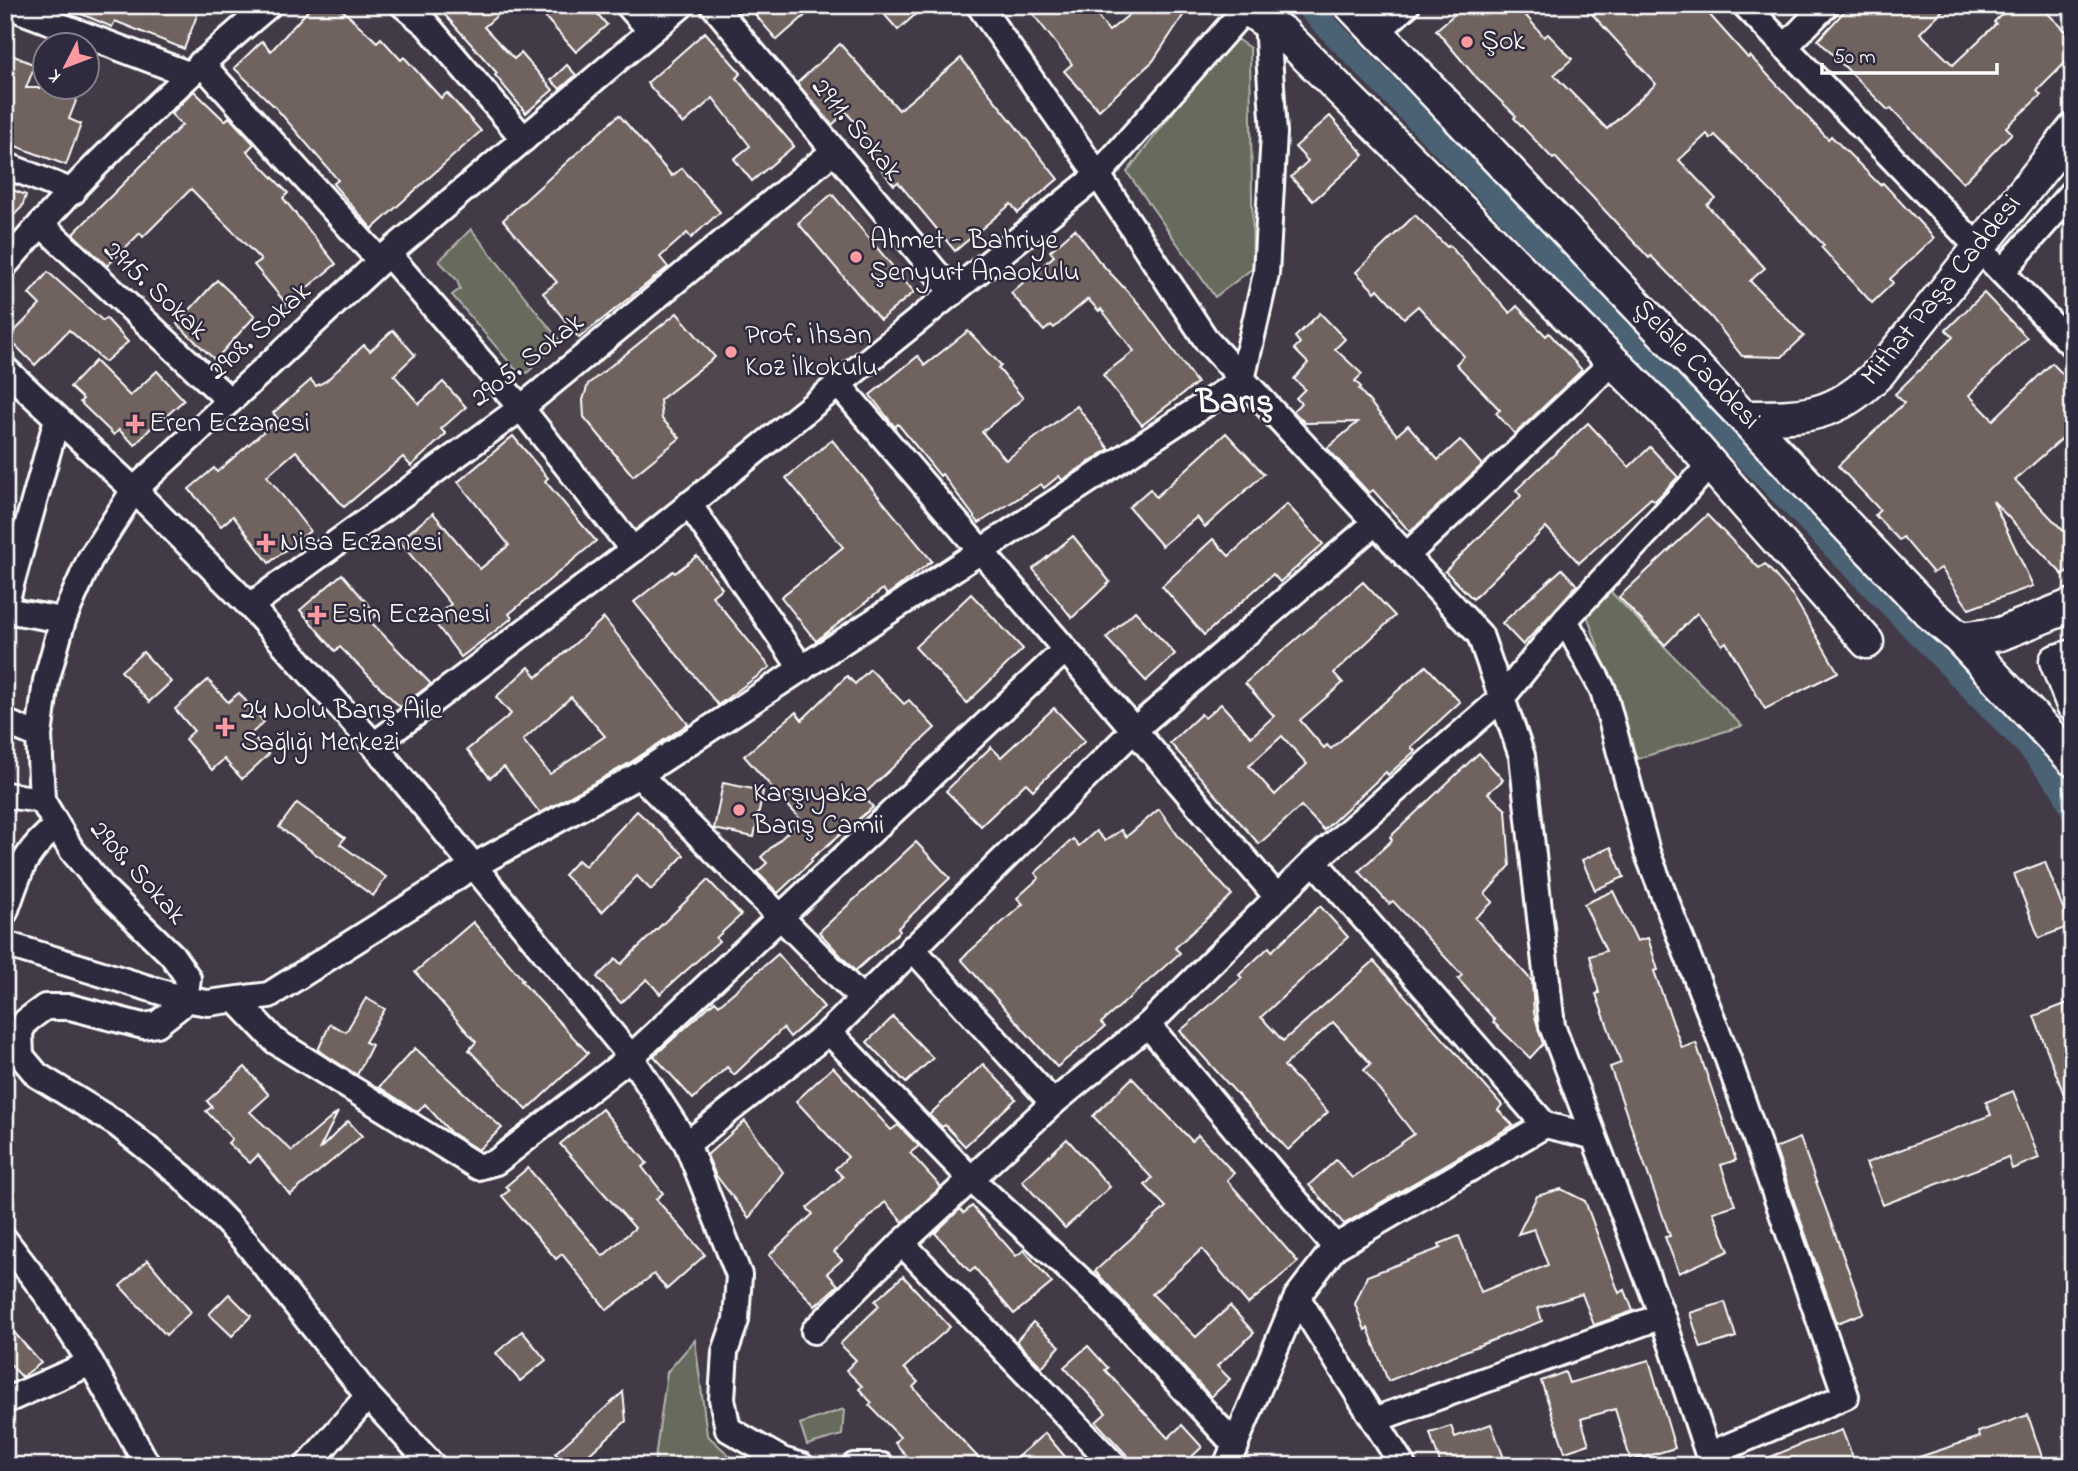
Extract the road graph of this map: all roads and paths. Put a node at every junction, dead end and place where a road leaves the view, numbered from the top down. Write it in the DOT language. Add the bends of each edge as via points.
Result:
graph roads {
  1 [pos="6,5"];
  2 [pos="269,5"];
  3 [pos="403,5"];
  4 [pos="628,5"];
  5 [pos="682,5"];
  6 [pos="713,5"];
  7 [pos="979,5"];
  8 [pos="1351,5"];
  9 [pos="1407,5"];
  10 [pos="1745,5"];
  11 [pos="1826,5"];
  12 [pos="1251,12"];
  13 [pos="651,31"];
  14 [pos="1377,32"];
  15 [pos="1785,47"];
  16 [pos="195,68"];
  17 [pos="2073,130"];
  18 [pos="524,139"];
  19 [pos="834,150"];
  20 [pos="5,165"];
  21 [pos="1098,175"];
  22 [pos="2073,191"];
  23 [pos="73,192"];
  24 [pos="40,224"];
  25 [pos="1979,247"];
  26 [pos="384,258"];
  27 [pos="5,265"];
  28 [pos="2002,272"];
  29 [pos="953,293"];
  30 [pos="2073,346"];
  31 [pos="1612,363"];
  32 [pos="5,369"];
  33 [pos="1242,380"];
  34 [pos="838,384"];
  35 [pos="230,401"];
  36 [pos="521,408"];
  37 [pos="1747,417"];
  38 [pos="57,419"];
  39 [pos="1710,465"];
  40 [pos="134,490"];
  41 [pos="689,504"];
  42 [pos="1375,523"];
  43 [pos="633,550"];
  44 [pos="980,552"];
  45 [pos="1406,556"];
  46 [pos="2073,605"];
  47 [pos="250,606"];
  48 [pos="5,608"];
  49 [pos="1565,620"];
  50 [pos="63,621"];
  51 [pos="1960,639"];
  52 [pos="1867,642"];
  53 [pos="1065,650"];
  54 [pos="2073,656"];
  55 [pos="802,669"];
  56 [pos="1502,698"];
  57 [pos="2073,705"];
  58 [pos="5,722"];
  59 [pos="1134,730"];
  60 [pos="39,736"];
  61 [pos="374,745"];
  62 [pos="2073,760"];
  63 [pos="639,775"];
  64 [pos="5,795"];
  65 [pos="42,800"];
  66 [pos="57,826"];
  67 [pos="1314,861"];
  68 [pos="472,867"];
  69 [pos="1277,897"];
  70 [pos="5,912"];
  71 [pos="778,917"];
  72 [pos="5,944"];
  73 [pos="912,948"];
  74 [pos="184,999"];
  75 [pos="862,999"];
  76 [pos="238,1002"];
  77 [pos="1148,1025"];
  78 [pos="829,1032"];
  79 [pos="631,1057"];
  80 [pos="15,1060"];
  81 [pos="1053,1102"];
  82 [pos="1545,1125"];
  83 [pos="1592,1136"];
  84 [pos="687,1144"];
  85 [pos="972,1180"];
  86 [pos="5,1240"];
  87 [pos="902,1243"];
  88 [pos="1335,1247"];
  89 [pos="1297,1297"];
  90 [pos="1662,1315"];
  91 [pos="814,1331"];
  92 [pos="91,1363"];
  93 [pos="368,1396"];
  94 [pos="5,1401"];
  95 [pos="1374,1420"];
  96 [pos="1231,1456"];
  97 [pos="1710,1461"];
  98 [pos="148,1466"];
  99 [pos="307,1466"];
  100 [pos="433,1466"];
  101 [pos="802,1466"];
  102 [pos="853,1466"];
  103 [pos="882,1466"];
  104 [pos="1115,1466"];
  105 [pos="1403,1466"];
  1 -- 16 [label="street"];
  2 -- 16 [label="street"];
  3 -- 18 [label="street" via="427,25"];
  4 -- 13 [label="street"];
  5 -- 13 [label="street, 2908. Sokak"];
  6 -- 19 [label="street, 2911. Sokak"];
  7 -- 21 [label="street"];
  8 -- 14 [label="street, Şelale Caddesi"];
  9 -- 14 [label="street"];
  10 -- 15 [label="street"];
  11 -- 15 [label="street"];
  12 -- 21 [label="street"];
  12 -- 31 [label="street, Şelale Caddesi" via="1283,33"];
  12 -- 33 [label="street" via="1274,133 1267,261"];
  13 -- 18 [label="street, 2908. Sokak"];
  14 -- 37 [label="street, Şelale Caddesi"];
  15 -- 25 [label="street"];
  16 -- 23 [label="street"];
  16 -- 26 [label="street"];
  17 -- 25 [label="street, Mithat Paşa Caddesi"];
  18 -- 26 [label="street, 2908. Sokak"];
  19 -- 29 [label="street, 2911. Sokak"];
  19 -- 36 [label="street, 2905. Sokak"];
  20 -- 23 [label="street"];
  21 -- 29 [label="street"];
  21 -- 33 [label="street" via="1207,341"];
  22 -- 28 [label="street"];
  23 -- 24 [label="street"];
  24 -- 27 [label="street"];
  24 -- 35 [label="street, 2915. Sokak"];
  25 -- 28 [label="street"];
  25 -- 37 [label="street, Mithat Paşa Caddesi" via="1854,397 1823,412"];
  26 -- 35 [label="street, 2908. Sokak"];
  26 -- 36 [label="street"];
  28 -- 30 [label="street"];
  29 -- 34 [label="street"];
  31 -- 39 [label="street, Şelale Caddesi" via="1667,415"];
  31 -- 45 [label="street"];
  32 -- 38 [label="street"];
  33 -- 42 [label="street"];
  33 -- 44 [label="street"];
  34 -- 41 [label="street"];
  34 -- 44 [label="street"];
  35 -- 40 [label="street, 2908. Sokak"];
  36 -- 43 [label="street"];
  36 -- 47 [label="street, 2905. Sokak"];
  37 -- 51 [label="street, Şelale Caddesi" via="1931,614"];
  38 -- 40 [label="street"];
  38 -- 48 [label="street"];
  39 -- 49 [label="street"];
  39 -- 52 [label="street, Şelale Caddesi"];
  40 -- 47 [label="street"];
  40 -- 50 [label="street, 2908. Sokak" via="90,559"];
  41 -- 43 [label="street"];
  41 -- 55 [label="street"];
  42 -- 45 [label="street"];
  42 -- 59 [label="street"];
  43 -- 61 [label="street"];
  44 -- 53 [label="street"];
  44 -- 55 [label="street"];
  45 -- 56 [label="street" via="1480,635"];
  46 -- 51 [label="street" via="2000,634"];
  47 -- 61 [label="street"];
  48 -- 50 [label="street"];
  49 -- 56 [label="street"];
  49 -- 97 [label="street" via="1603,690 1647,852 1728,1059 1846,1396"];
  50 -- 60 [label="street, 2908. Sokak" via="46,681"];
  51 -- 62 [label="street, Şelale Caddesi"];
  53 -- 59 [label="street"];
  53 -- 71 [label="street"];
  54 -- 57 [label="street" via="2056,661"];
  55 -- 63 [label="street"];
  56 -- 67 [label="street"];
  56 -- 83 [label="street" via="1522,756 1552,1026"];
  58 -- 60 [label="street"];
  59 -- 69 [label="street"];
  59 -- 73 [label="street"];
  60 -- 65 [label="street, 2908. Sokak"];
  61 -- 68 [label="street"];
  63 -- 68 [label="street"];
  63 -- 71 [label="street"];
  64 -- 65 [label="street"];
  65 -- 66 [label="street, 2908. Sokak"];
  66 -- 70 [label="street" via="35,843 24,860"];
  66 -- 74 [label="street, 2908. Sokak" via="104,889 172,955 188,978"];
  67 -- 69 [label="street"];
  67 -- 82 [label="street"];
  68 -- 76 [label="street" via="269,995"];
  68 -- 79 [label="street"];
  69 -- 77 [label="street"];
  71 -- 75 [label="street"];
  71 -- 79 [label="street"];
  72 -- 74 [label="street"];
  73 -- 75 [label="street"];
  73 -- 81 [label="street"];
  74 -- 76 [label="street"];
  74 -- 80 [label="street" via="170,1017 143,1026 70,1007 45,1007 34,1012 20,1032"];
  75 -- 78 [label="street"];
  76 -- 79 [label="street" via="275,1041 478,1167 496,1162"];
  77 -- 81 [label="street"];
  77 -- 88 [label="street"];
  78 -- 84 [label="street"];
  78 -- 85 [label="street"];
  79 -- 84 [label="street"];
  80 -- 93 [label="street" via="117,1124 183,1177 246,1241"];
  81 -- 85 [label="street"];
  82 -- 83 [label="street"];
  82 -- 88 [label="street"];
  83 -- 90 [label="street"];
  84 -- 101 [label="street" via="739,1275 736,1320 725,1352 722,1399 728,1429 782,1460"];
  85 -- 87 [label="street"];
  85 -- 96 [label="street" via="1099,1297"];
  86 -- 92 [label="street"];
  87 -- 91 [label="street"];
  87 -- 104 [label="street"];
  88 -- 89 [label="street"];
  89 -- 95 [label="street"];
  89 -- 96 [label="street"];
  90 -- 95 [label="street"];
  90 -- 97 [label="street"];
  92 -- 94 [label="street"];
  92 -- 98 [label="street"];
  93 -- 99 [label="street"];
  93 -- 100 [label="street"];
  95 -- 105 [label="street"];
  102 -- 103 [label="street"];
}
